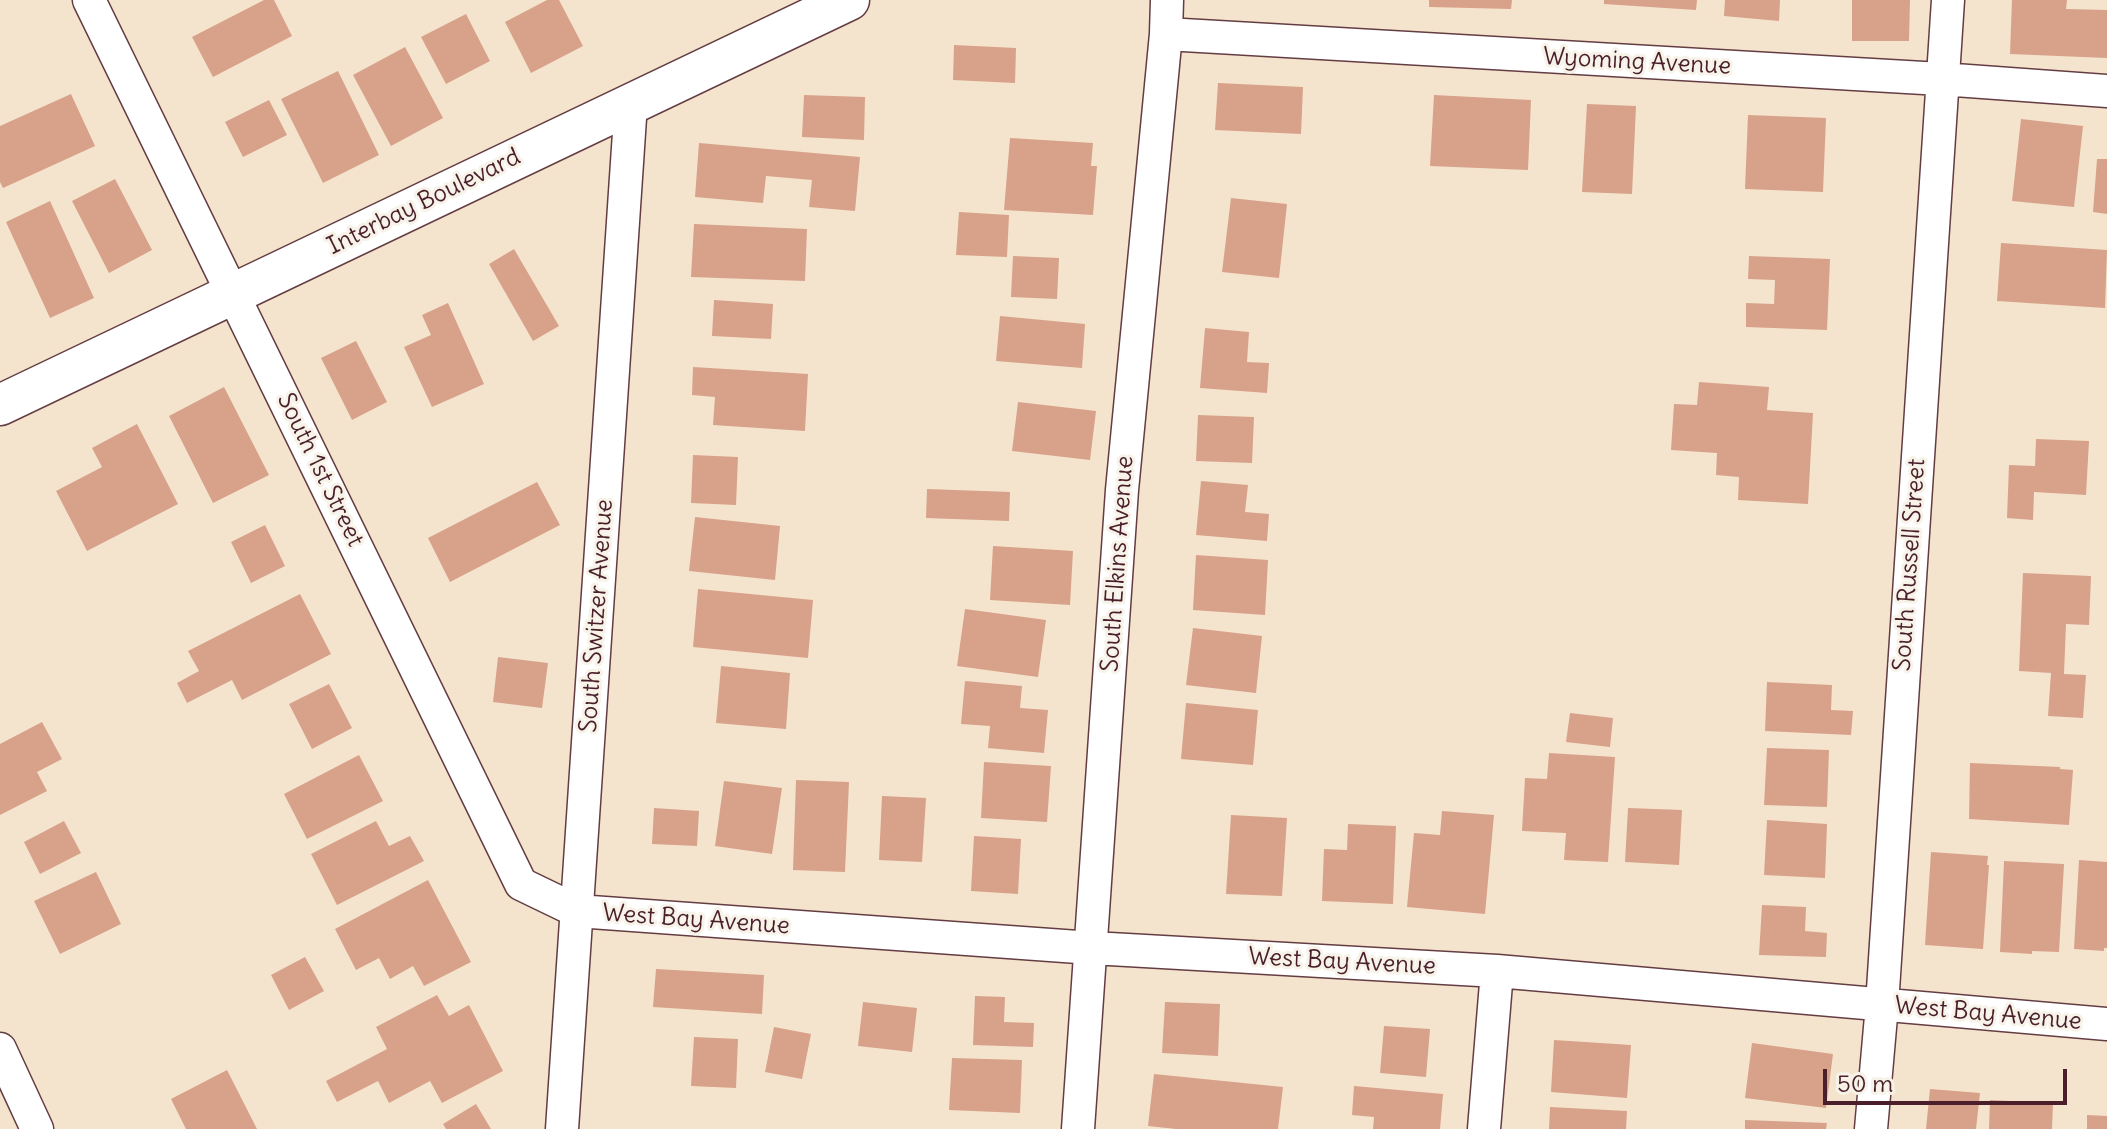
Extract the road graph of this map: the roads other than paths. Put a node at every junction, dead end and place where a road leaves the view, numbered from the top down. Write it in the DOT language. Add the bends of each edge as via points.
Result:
graph roads {
  1 [pos="89,0"];
  2 [pos="849,0"];
  3 [pos="1167,0"];
  4 [pos="1948,0"];
  5 [pos="1166,34"];
  6 [pos="1941,79"];
  7 [pos="2107,91"];
  8 [pos="631,103"];
  9 [pos="234,293"];
  10 [pos="0,405"];
  11 [pos="577,911"];
  12 [pos="1092,948"];
  13 [pos="1497,971"];
  14 [pos="1882,1005"];
  15 [pos="2107,1024"];
  16 [pos="0,1049"];
  17 [pos="37,1129"];
  18 [pos="562,1129"];
  19 [pos="1078,1129"];
  20 [pos="1484,1129"];
  21 [pos="1871,1129"];
  1 -- 9 [label="street, South 1st Street"];
  2 -- 8 [label="street, Interbay Boulevard"];
  3 -- 5 [label="street, South Elkins Avenue"];
  4 -- 6 [label="street, South Russell Street"];
  5 -- 6 [label="street, Wyoming Avenue"];
  5 -- 12 [label="street, South Elkins Avenue" via="1122,490"];
  6 -- 7 [label="street, Wyoming Avenue"];
  6 -- 14 [label="street, South Russell Street"];
  8 -- 9 [label="street, Interbay Boulevard"];
  8 -- 11 [label="street, South Switzer Avenue"];
  9 -- 10 [label="street, Interbay Boulevard"];
  9 -- 11 [label="street, South 1st Street" via="521,884"];
  11 -- 12 [label="street, West Bay Avenue"];
  11 -- 18 [label="street, South Switzer Avenue"];
  12 -- 13 [label="street, West Bay Avenue"];
  12 -- 19 [label="street, South Elkins Avenue"];
  13 -- 14 [label="street, West Bay Avenue"];
  13 -- 20 [label="street"];
  14 -- 15 [label="street, West Bay Avenue"];
  14 -- 21 [label="street, South Russell Street"];
  16 -- 17 [label="street"];
}
